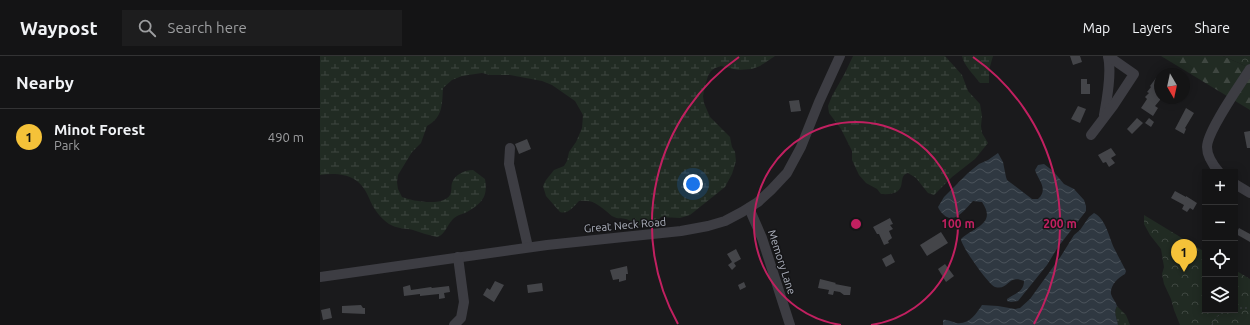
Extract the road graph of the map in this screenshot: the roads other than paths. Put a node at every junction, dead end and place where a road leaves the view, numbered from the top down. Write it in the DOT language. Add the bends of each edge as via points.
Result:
graph roads {
  1 [pos="840,56"];
  2 [pos="1108,56"];
  3 [pos="1250,69"];
  4 [pos="1103,119"];
  5 [pos="1091,135"];
  6 [pos="510,148"];
  7 [pos="1217,169"];
  8 [pos="1238,186"];
  9 [pos="1250,193"];
  10 [pos="749,208"];
  11 [pos="528,247"];
  12 [pos="458,257"];
  13 [pos="320,277"];
  14 [pos="454,325"];
  15 [pos="790,325"];
  1 -- 10 [label="street, Great Neck Road" via="793,164 783,178"];
  2 -- 4 [label="street" via="1108,93"];
  2 -- 4 [label="street" via="1134,74"];
  3 -- 7 [label="street" via="1208,140 1209,156"];
  4 -- 5 [label="street"];
  6 -- 11 [label="street" via="509,164"];
  8 -- 9 [label="street"];
  10 -- 11 [label="street, Great Neck Road" via="719,223 692,230"];
  10 -- 15 [label="street, Memory Lane" via="762,238"];
  11 -- 12 [label="street, Great Neck Road"];
  12 -- 13 [label="street, Great Neck Road"];
  12 -- 14 [label="street" via="464,302 461,318"];
}
